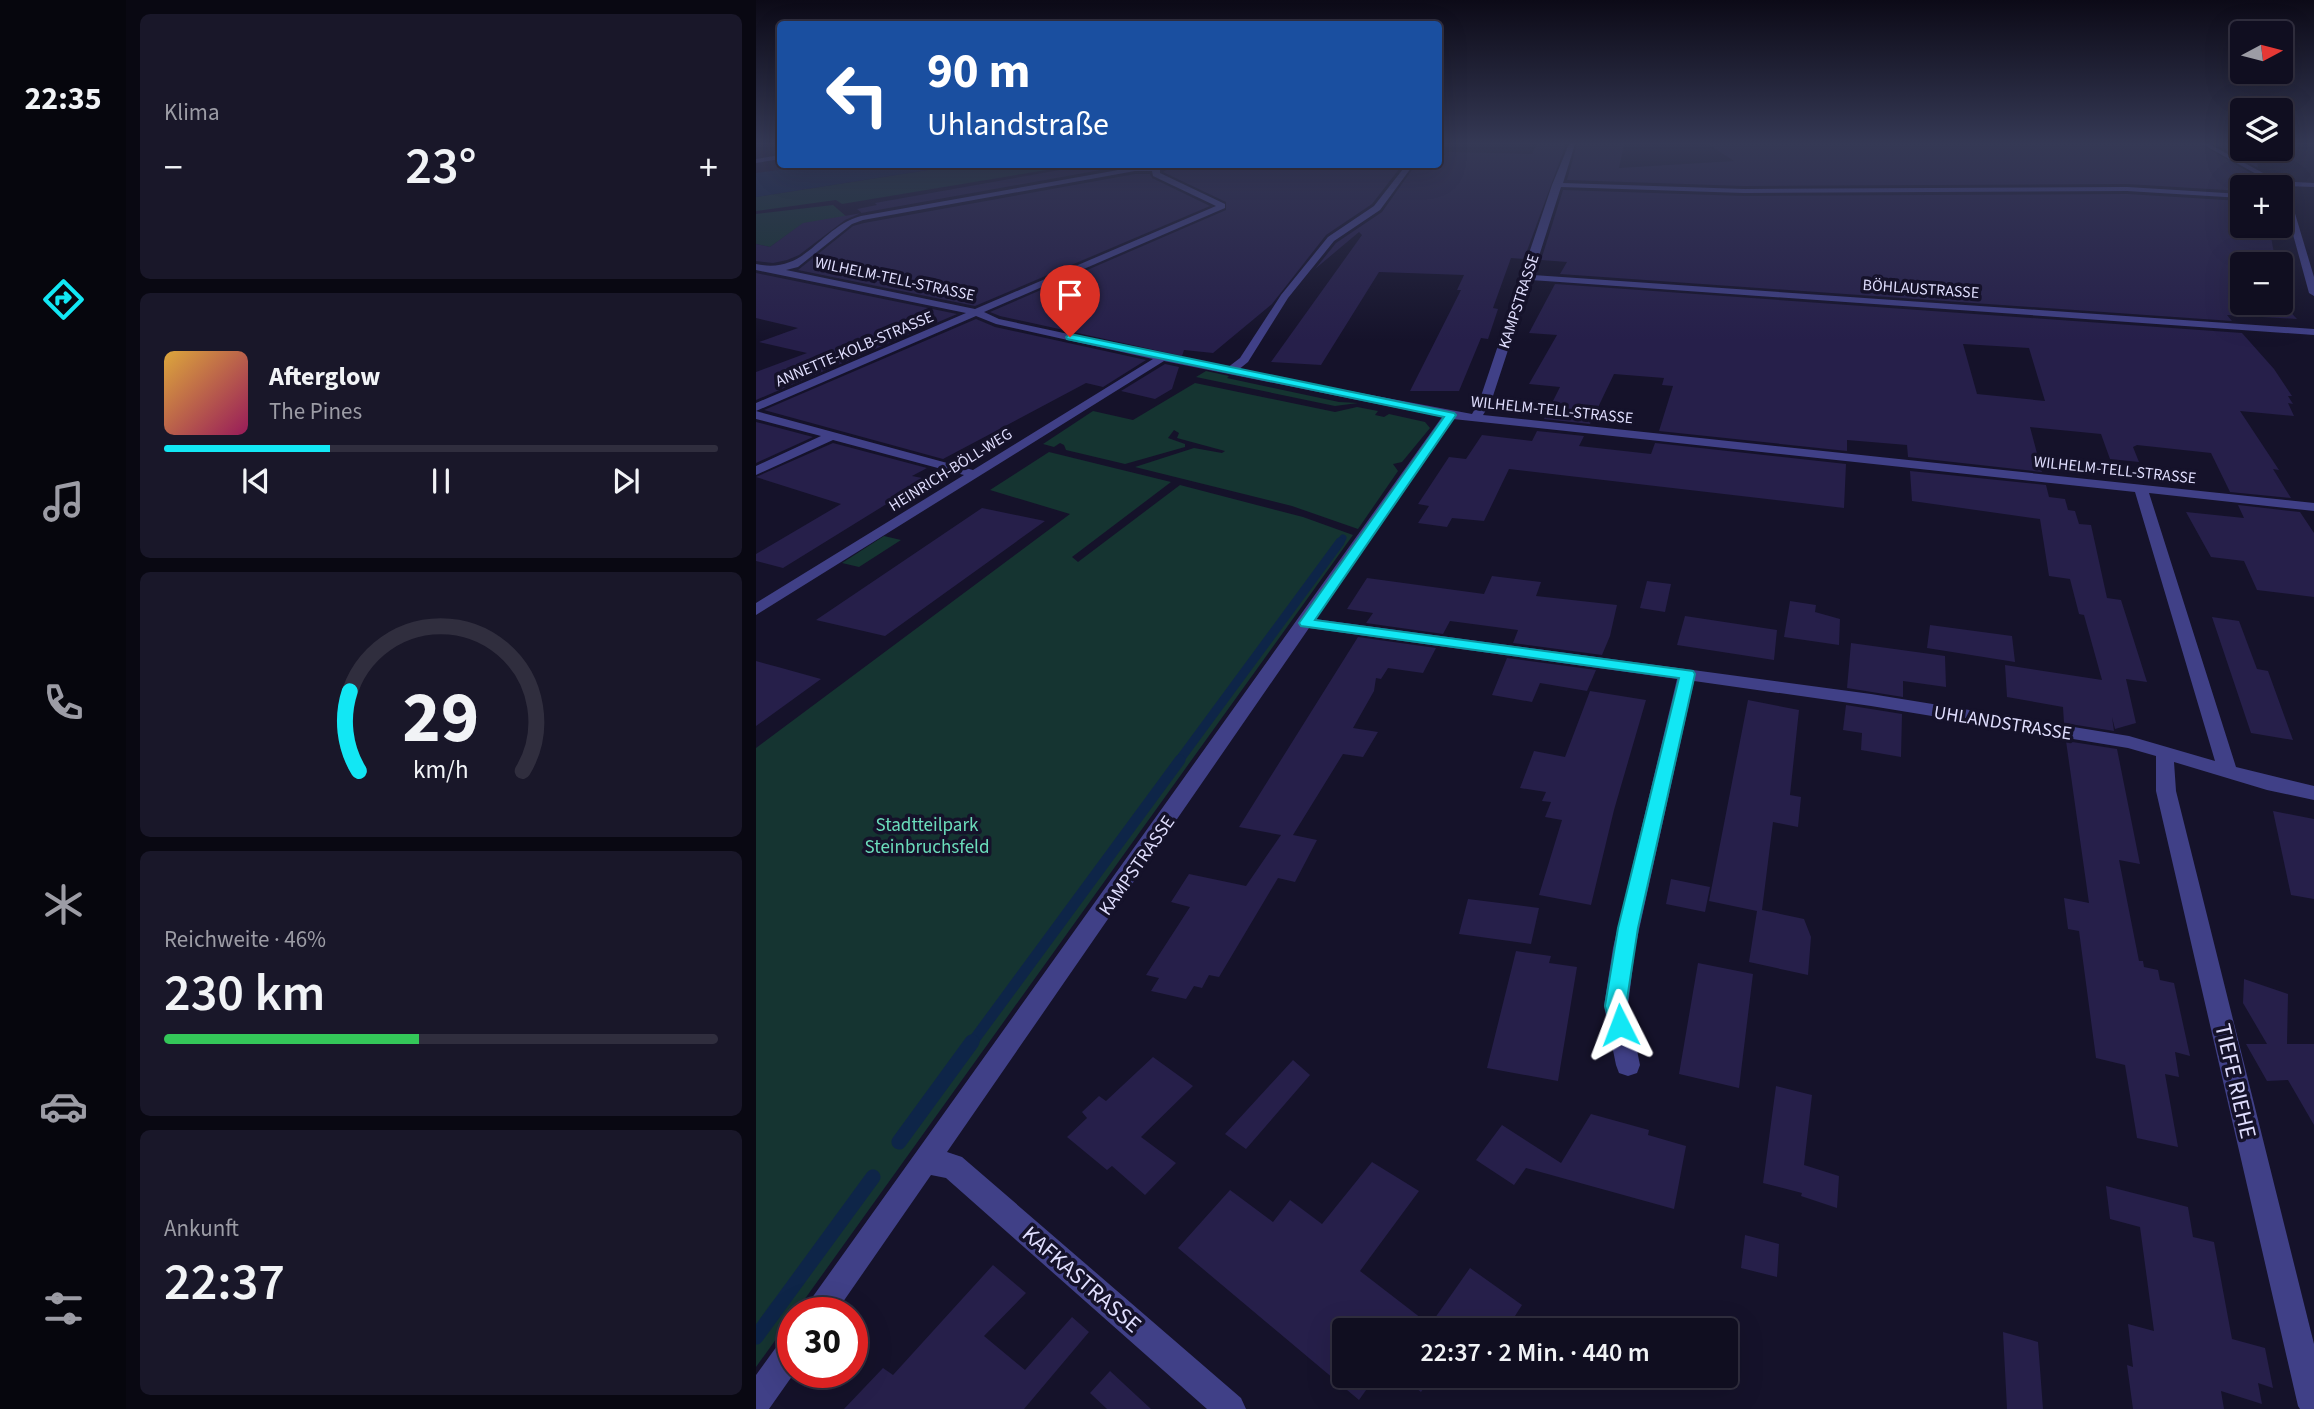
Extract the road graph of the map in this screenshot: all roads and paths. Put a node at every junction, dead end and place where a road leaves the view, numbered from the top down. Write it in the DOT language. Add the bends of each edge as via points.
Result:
graph roads {
  1 [pos="907,210"];
  2 [pos="1213,210"];
  3 [pos="1374,210"];
  4 [pos="1548,210"];
  5 [pos="2293,229"];
  6 [pos="756,267"];
  7 [pos="775,271"];
  8 [pos="1526,276"];
  9 [pos="2314,293"];
  10 [pos="976,312"];
  11 [pos="2314,332"];
  12 [pos="1163,357"];
  13 [pos="1229,372"];
  14 [pos="756,407"];
  15 [pos="756,415"];
  16 [pos="1450,415"];
  17 [pos="1475,418"];
  18 [pos="831,436"];
  19 [pos="756,471"];
  20 [pos="974,474"];
  21 [pos="2141,489"];
  22 [pos="2314,507"];
  23 [pos="756,610"];
  24 [pos="1306,623"];
  25 [pos="1688,674"];
  26 [pos="2165,755"];
  27 [pos="2228,772"];
  28 [pos="2314,793"];
  29 [pos="1628,1065"];
  30 [pos="927,1161"];
  31 [pos="830,1297"];
  32 [pos="777,1372"];
  33 [pos="756,1401"];
  34 [pos="2314,1406"];
  35 [pos="1230,1409"];
  1 -- 7 [label="street" via="849,222 795,265"];
  2 -- 10 [label="street, ANNETTE-KOLB-STRASSE"];
  3 -- 13 [label="street" via="1331,239 1284,297 1244,360"];
  4 -- 8 [label="street, KAMPSTRASSE"];
  5 -- 9 [label="street"];
  6 -- 7 [label="street, WILHELM-TELL-STRASSE"];
  7 -- 10 [label="street, WILHELM-TELL-STRASSE"];
  8 -- 11 [label="street, BÖHLAUSTRASSE"];
  8 -- 17 [label="street, KAMPSTRASSE" via="1485,402"];
  10 -- 12 [label="street, WILHELM-TELL-STRASSE" via="996,321"];
  10 -- 14 [label="street, ANNETTE-KOLB-STRASSE"];
  12 -- 13 [label="street, WILHELM-TELL-STRASSE"];
  12 -- 20 [label="street, HEINRICH-BÖLL-WEG"];
  13 -- 16 [label="street, WILHELM-TELL-STRASSE"];
  15 -- 18 [label="street"];
  16 -- 17 [label="street, WILHELM-TELL-STRASSE"];
  16 -- 24 [label="street, KAMPSTRASSE"];
  17 -- 21 [label="street, WILHELM-TELL-STRASSE"];
  18 -- 19 [label="street"];
  18 -- 20 [label="street"];
  20 -- 23 [label="street, HEINRICH-BÖLL-WEG"];
  21 -- 22 [label="street, WILHELM-TELL-STRASSE"];
  21 -- 27 [label="street"];
  24 -- 25 [label="street, UHLANDSTRASSE"];
  24 -- 30 [label="street, KAMPSTRASSE"];
  25 -- 26 [label="street, UHLANDSTRASSE" via="2129,742"];
  25 -- 29 [label="street" via="1624,948 1616,1006"];
  26 -- 27 [label="street, UHLANDSTRASSE"];
  26 -- 34 [label="street, TIEFE RIEHE" via="2166,791"];
  27 -- 28 [label="street, UHLANDSTRASSE"];
  30 -- 31 [label="street, KAMPSTRASSE"];
  30 -- 35 [label="street, KAFKASTRASSE" via="953,1166"];
  32 -- 33 [label="street"];
}
